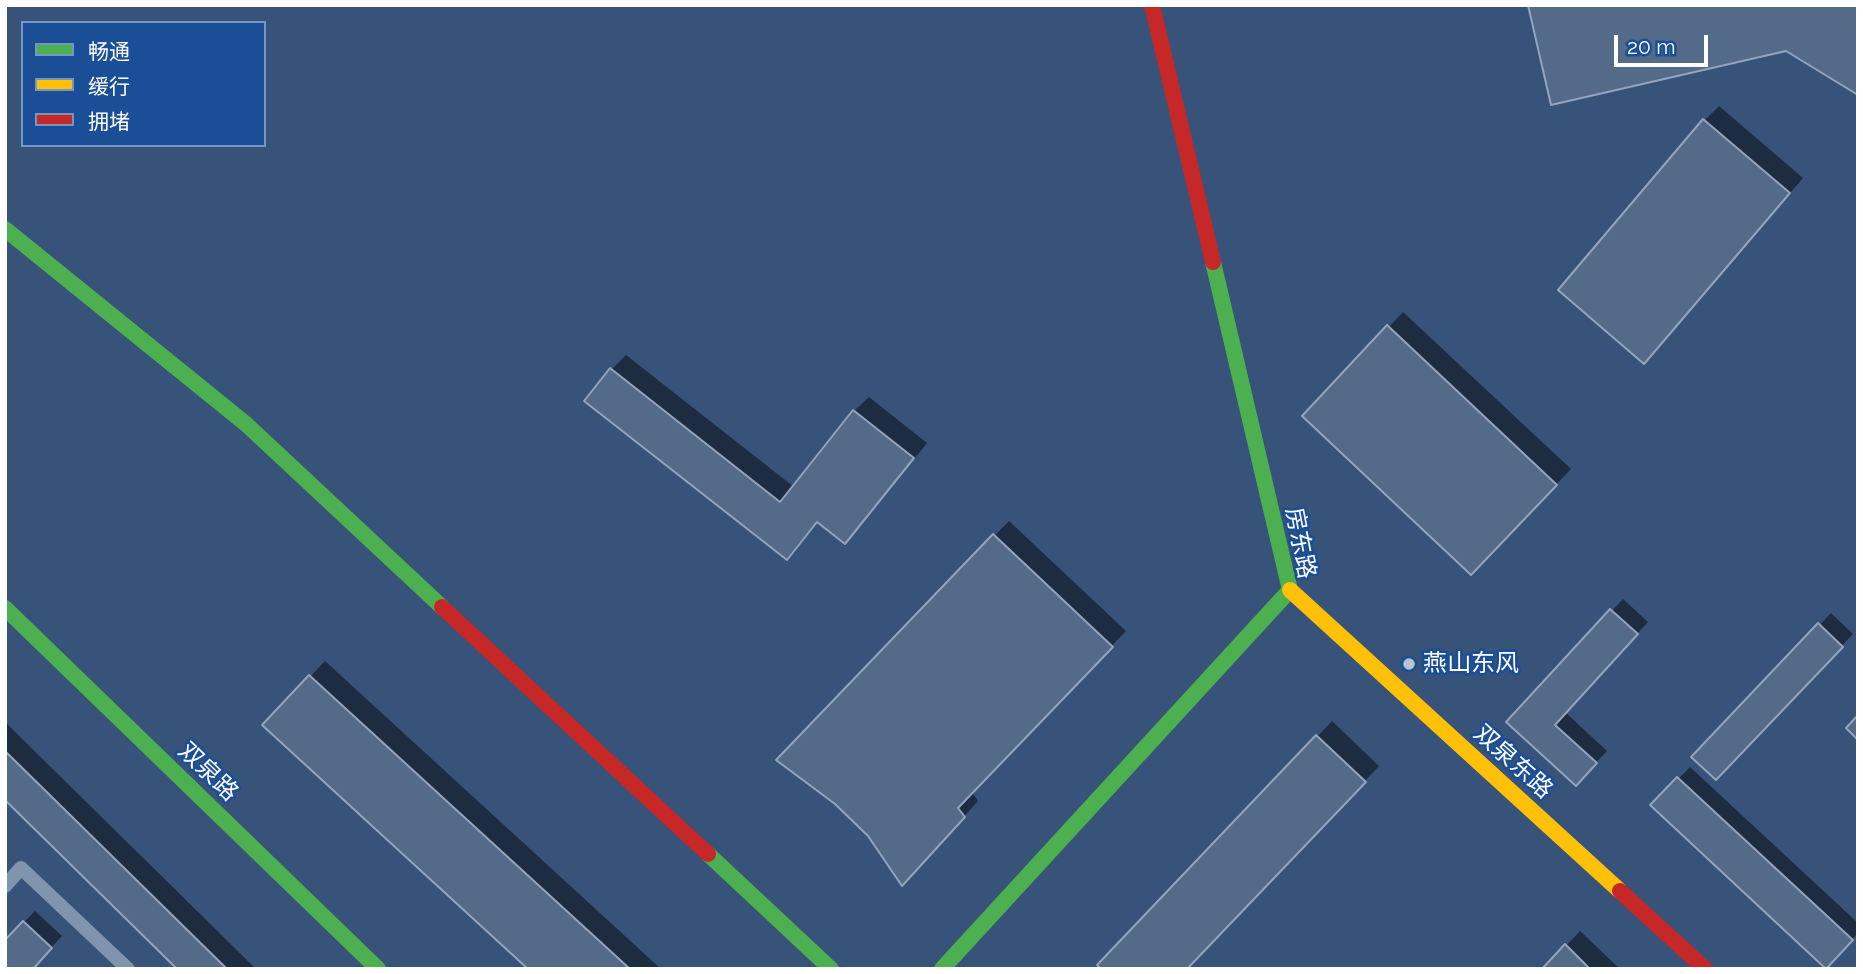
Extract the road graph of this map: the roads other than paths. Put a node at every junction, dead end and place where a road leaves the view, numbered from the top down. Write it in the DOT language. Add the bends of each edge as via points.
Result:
graph roads {
  1 [pos="1152,5"];
  2 [pos="5,229"];
  3 [pos="1290,590"];
  4 [pos="5,608"];
  5 [pos="5,886"];
  6 [pos="128,969"];
  7 [pos="378,969"];
  8 [pos="831,969"];
  9 [pos="942,969"];
  10 [pos="1705,969"];
  1 -- 3 [label="main road, 房东路"];
  2 -- 8 [label="main road" via="246,424"];
  3 -- 9 [label="main road, 房东路"];
  3 -- 10 [label="main road, 双泉东路"];
  4 -- 7 [label="main road, 双泉路"];
  5 -- 6 [label="lane" via="21,868"];
}
